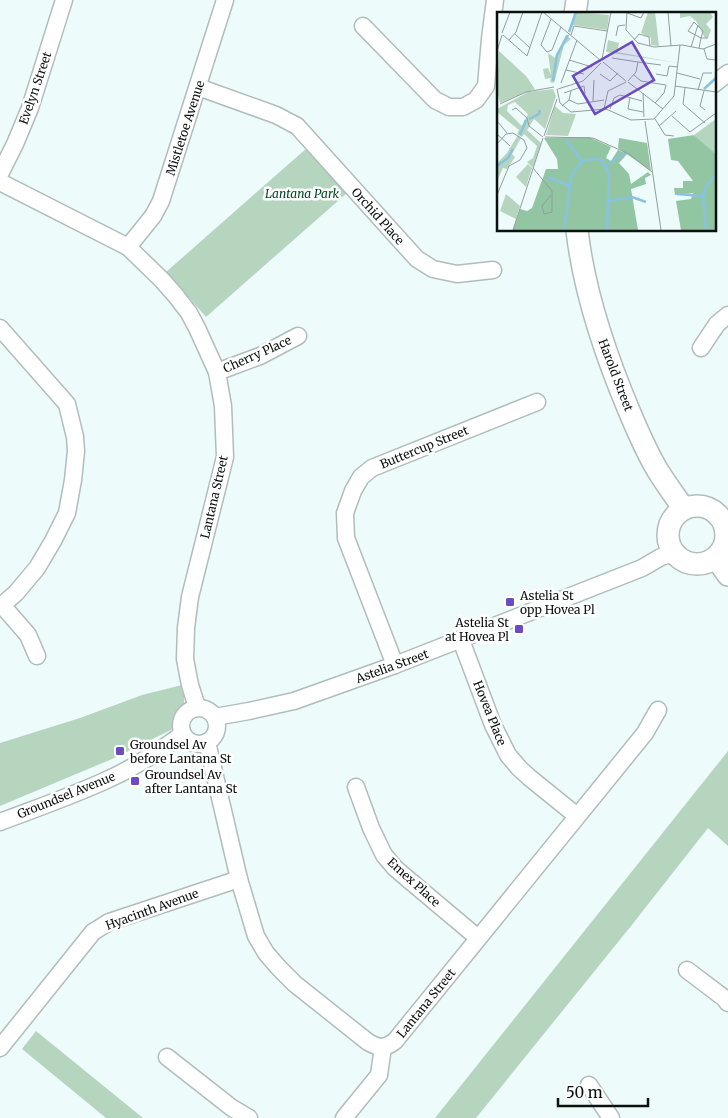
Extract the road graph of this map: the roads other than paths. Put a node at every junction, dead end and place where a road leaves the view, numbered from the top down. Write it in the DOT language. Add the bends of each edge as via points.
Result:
graph roads {
  1 [pos="64,0"];
  2 [pos="226,0"];
  3 [pos="495,0"];
  4 [pos="363,26"];
  5 [pos="728,72"];
  6 [pos="716,82"];
  7 [pos="198,87"];
  8 [pos="0,174"];
  9 [pos="0,182"];
  10 [pos="577,231"];
  11 [pos="128,247"];
  12 [pos="492,270"];
  13 [pos="728,315"];
  14 [pos="0,328"];
  15 [pos="298,336"];
  16 [pos="702,348"];
  17 [pos="217,372"];
  18 [pos="537,402"];
  19 [pos="684,509"];
  20 [pos="726,523"];
  21 [pos="674,553"];
  22 [pos="716,558"];
  23 [pos="728,575"];
  24 [pos="1,606"];
  25 [pos="461,640"];
  26 [pos="37,656"];
  27 [pos="395,665"];
  28 [pos="197,708"];
  29 [pos="658,710"];
  30 [pos="215,717"];
  31 [pos="183,734"];
  32 [pos="207,742"];
  33 [pos="356,787"];
  34 [pos="577,816"];
  35 [pos="0,822"];
  36 [pos="239,879"];
  37 [pos="478,938"];
  38 [pos="687,970"];
  39 [pos="728,1003"];
  40 [pos="383,1047"];
  41 [pos="0,1048"];
  42 [pos="167,1057"];
  43 [pos="589,1085"];
  44 [pos="248,1118"];
  45 [pos="344,1118"];
  46 [pos="611,1118"];
  1 -- 8 [label="street, Evelyn Street" via="30,108"];
  2 -- 7 [label="street, Mistletoe Avenue"];
  3 -- 4 [label="street" via="486,86 476,100 462,107 450,107 435,100"];
  5 -- 6 [label="street"];
  7 -- 11 [label="street, Mistletoe Avenue" via="161,201"];
  7 -- 12 [label="street, Orchid Place" via="276,115 297,126 417,259 433,269 457,274"];
  9 -- 11 [label="street, Lantana Street"];
  10 -- 19 [label="main road, Harold Street" via="594,316 604,348 657,470"];
  11 -- 17 [label="street, Lantana Street" via="162,280 189,313"];
  13 -- 16 [label="street" via="717,324"];
  14 -- 24 [label="street" via="67,404 76,451 67,513 38,568"];
  15 -- 17 [label="street, Cherry Place" via="260,356"];
  17 -- 28 [label="street, Lantana Street" via="223,406 225,457 190,597 186,628 185,659"];
  18 -- 27 [label="street, Buttercup Street" via="372,468 361,477 353,491 345,513 346,538"];
  19 -- 20 [label="main road" via="706,507"];
  19 -- 21 [label="main road" via="672,521 668,532"];
  20 -- 22 [label="main road" via="725,544"];
  21 -- 22 [label="main road" via="694,564"];
  21 -- 25 [label="street, Astelia Street"];
  22 -- 23 [label="main road"];
  24 -- 26 [label="street" via="28,635"];
  25 -- 27 [label="street, Astelia Street"];
  25 -- 34 [label="street, Hovea Place" via="493,725 508,755 530,778"];
  27 -- 30 [label="street, Astelia Street" via="294,700"];
  28 -- 30 [label="street" via="208,710"];
  28 -- 31 [label="street" via="183,717"];
  29 -- 34 [label="street, Lantana Street" via="645,733"];
  30 -- 32 [label="street" via="216,731"];
  31 -- 32 [label="street" via="194,743"];
  31 -- 35 [label="street, Groundsel Avenue" via="112,777"];
  32 -- 36 [label="street"];
  33 -- 37 [label="street, Emex Place" via="384,855"];
  34 -- 37 [label="street, Lantana Street"];
  36 -- 40 [label="street" via="256,936 279,968 368,1042"];
  36 -- 41 [label="street, Hyacinth Avenue" via="109,922 93,932"];
  37 -- 40 [label="street, Lantana Street" via="395,1042"];
  38 -- 39 [label="street"];
  40 -- 45 [label="street" via="379,1075"];
  42 -- 44 [label="street"];
  43 -- 46 [label="street"];
}
